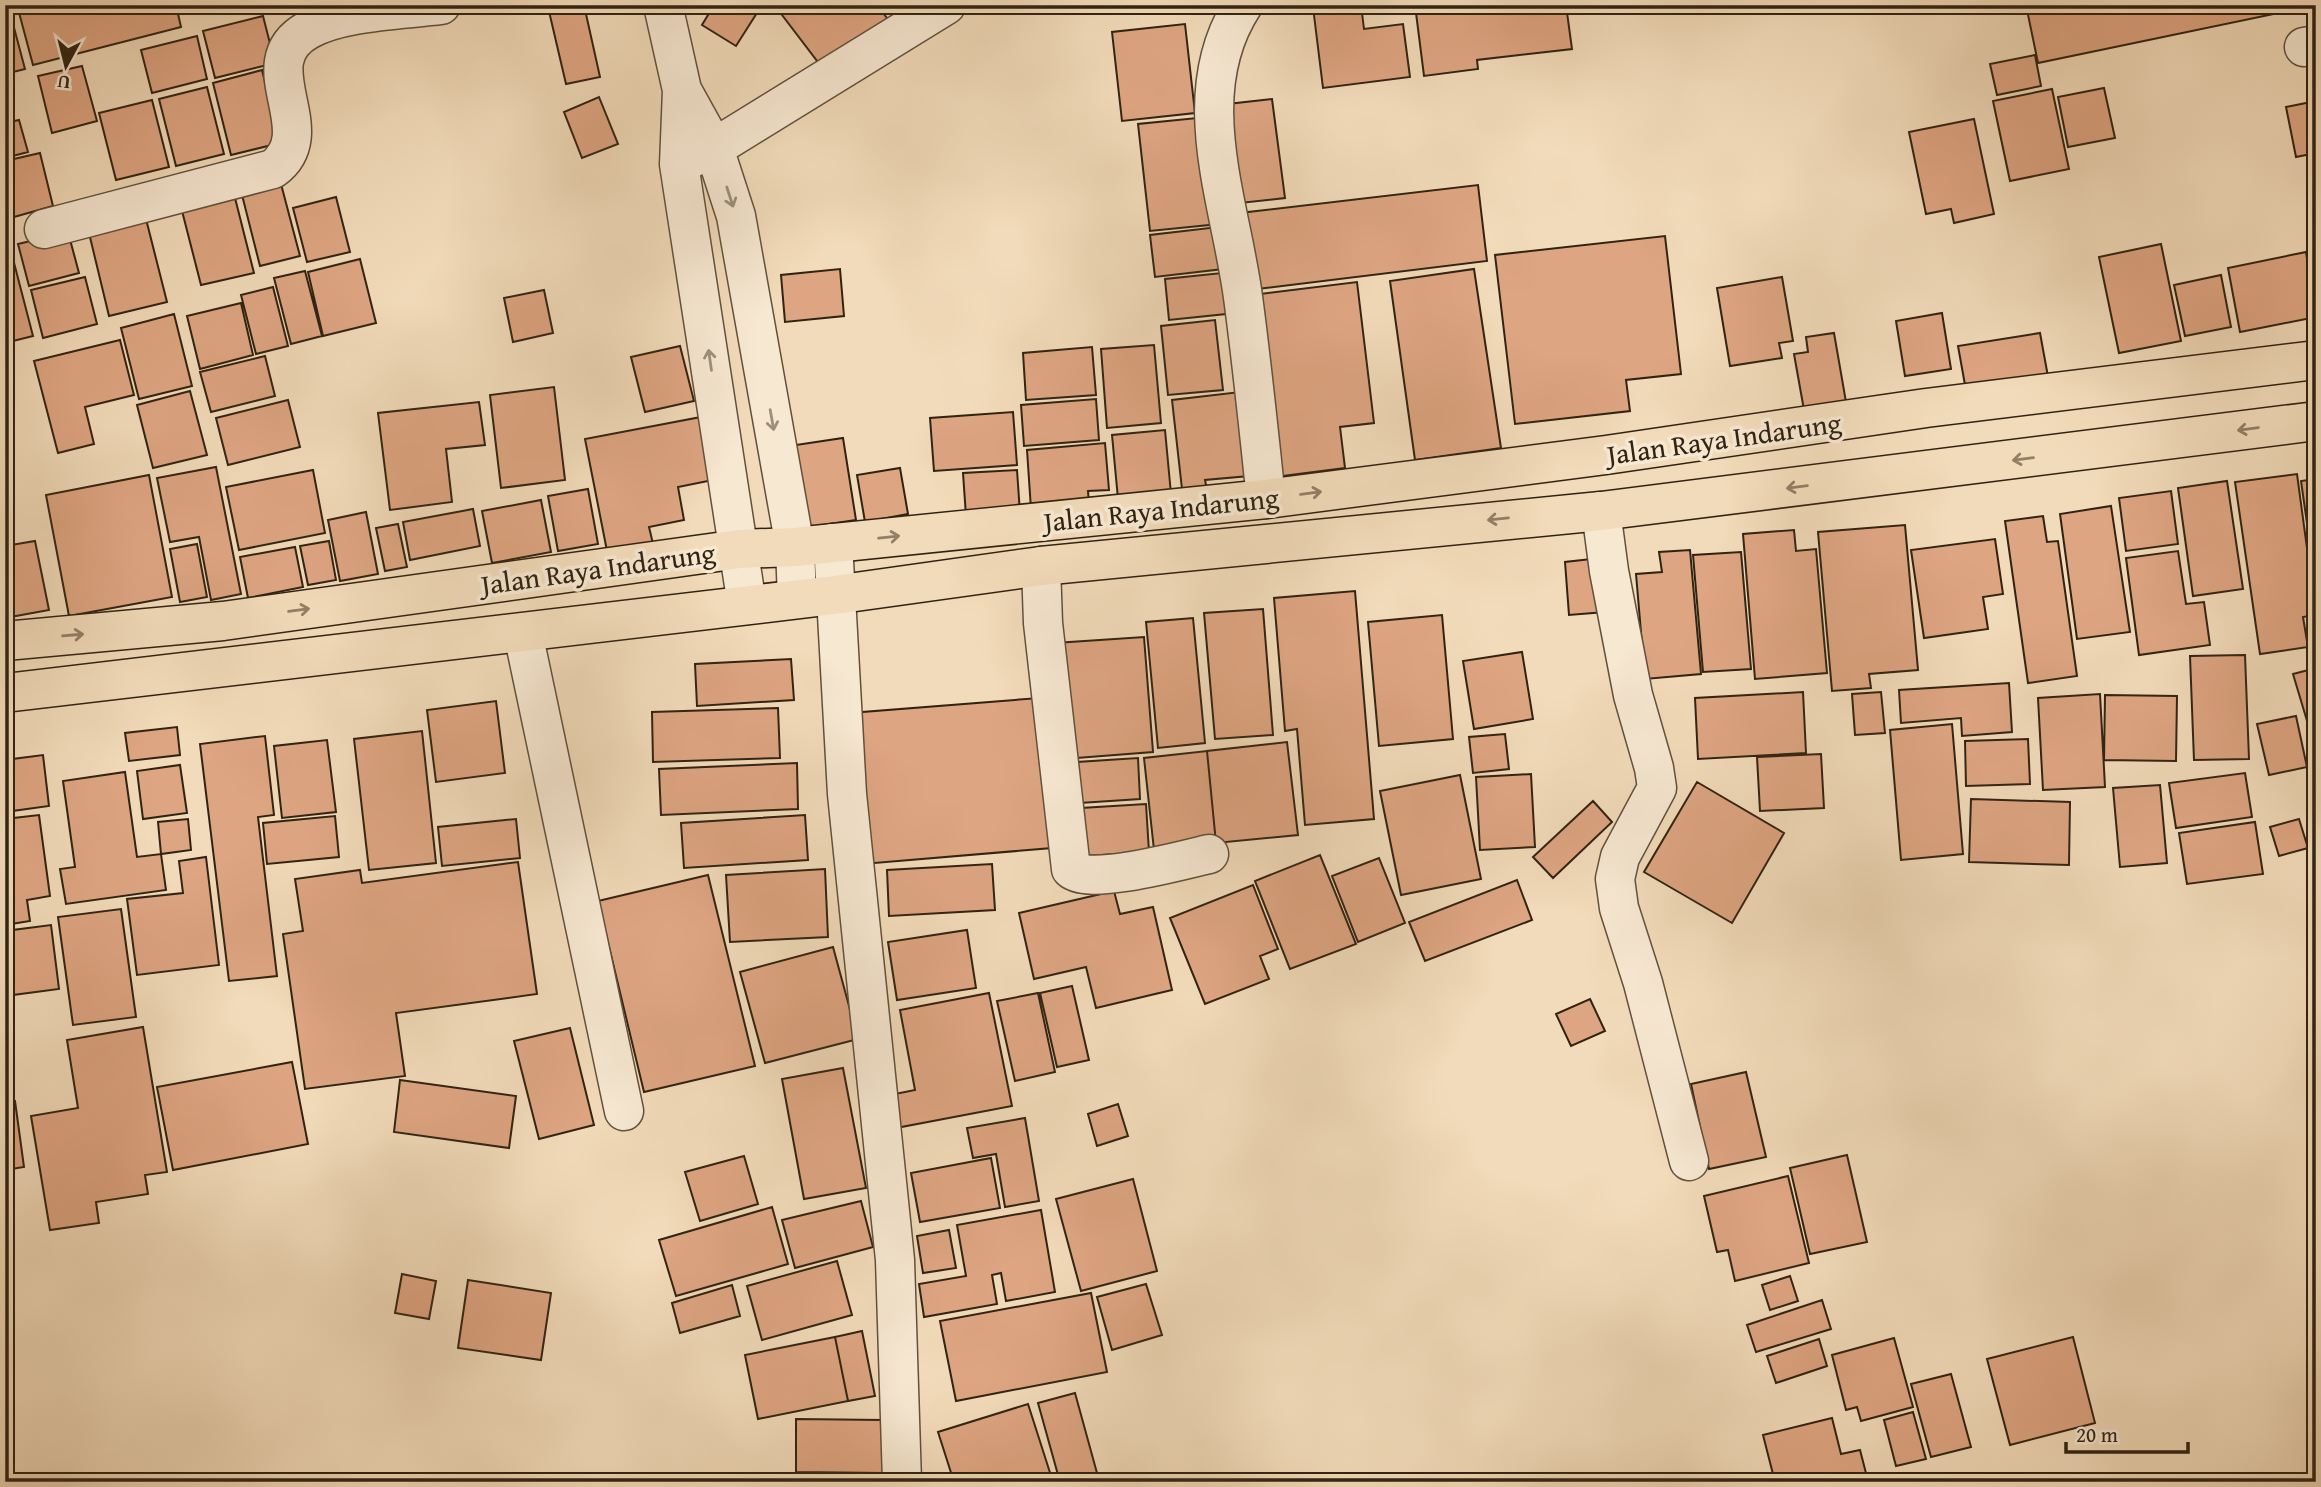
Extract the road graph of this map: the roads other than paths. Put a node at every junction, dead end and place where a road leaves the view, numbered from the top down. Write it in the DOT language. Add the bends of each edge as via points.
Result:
graph roads {
  1 [pos="441,5"];
  2 [pos="663,5"];
  3 [pos="946,5"];
  4 [pos="1243,5"];
  5 [pos="682,90"];
  6 [pos="713,148"];
  7 [pos="679,164"];
  8 [pos="44,229"];
  9 [pos="2316,360"];
  10 [pos="2316,421"];
  11 [pos="1531,463"];
  12 [pos="1266,499"];
  13 [pos="1601,511"];
  14 [pos="1537,515"];
  15 [pos="832,543"];
  16 [pos="795,547"];
  17 [pos="739,548"];
  18 [pos="1041,566"];
  19 [pos="834,595"];
  20 [pos="797,599"];
  21 [pos="747,605"];
  22 [pos="523,633"];
  23 [pos="5,641"];
  24 [pos="5,693"];
  25 [pos="1209,854"];
  26 [pos="624,1111"];
  27 [pos="1689,1161"];
  28 [pos="902,1482"];
  1 -- 8 [label="street" via="349,18 310,29 294,39 282,75 293,124 290,149 273,169"];
  2 -- 5 [label="street"];
  3 -- 6 [label="street"];
  4 -- 12 [label="street" via="1219,52 1214,133 1243,294"];
  5 -- 6 [label="street"];
  5 -- 7 [label="street"];
  6 -- 7 [label="street"];
  6 -- 16 [label="street, one-way" via="736,216"];
  17 -- 7 [label="street, one-way"];
  9 -- 11 [label="highway, Jalan Raya Indarung"];
  10 -- 13 [label="highway, Jalan Raya Indarung, one-way"];
  12 -- 11 [label="highway, Jalan Raya Indarung, one-way"];
  11 -- 14 [label="highway"];
  15 -- 12 [label="highway, Jalan Raya Indarung, one-way"];
  13 -- 14 [label="highway, Jalan Raya Indarung"];
  13 -- 27 [label="street" via="1633,695 1657,789 1620,857 1615,878 1619,908"];
  14 -- 18 [label="highway, Jalan Raya Indarung, one-way"];
  15 -- 16 [label="highway, Jalan Raya Indarung"];
  15 -- 19 [label="street"];
  16 -- 17 [label="highway, Jalan Raya Indarung"];
  16 -- 20 [label="street"];
  17 -- 21 [label="street"];
  23 -- 17 [label="highway, Jalan Raya Indarung, one-way" via="223,621"];
  18 -- 19 [label="highway, Jalan Raya Indarung"];
  18 -- 25 [label="street" via="1043,623 1071,869 1087,875"];
  19 -- 20 [label="highway, Jalan Raya Indarung"];
  19 -- 28 [label="street" via="847,794 895,1260"];
  20 -- 21 [label="highway, Jalan Raya Indarung"];
  21 -- 22 [label="highway, Jalan Raya Indarung"];
  22 -- 24 [label="highway, Jalan Raya Indarung"];
  22 -- 26 [label="street"];
}
